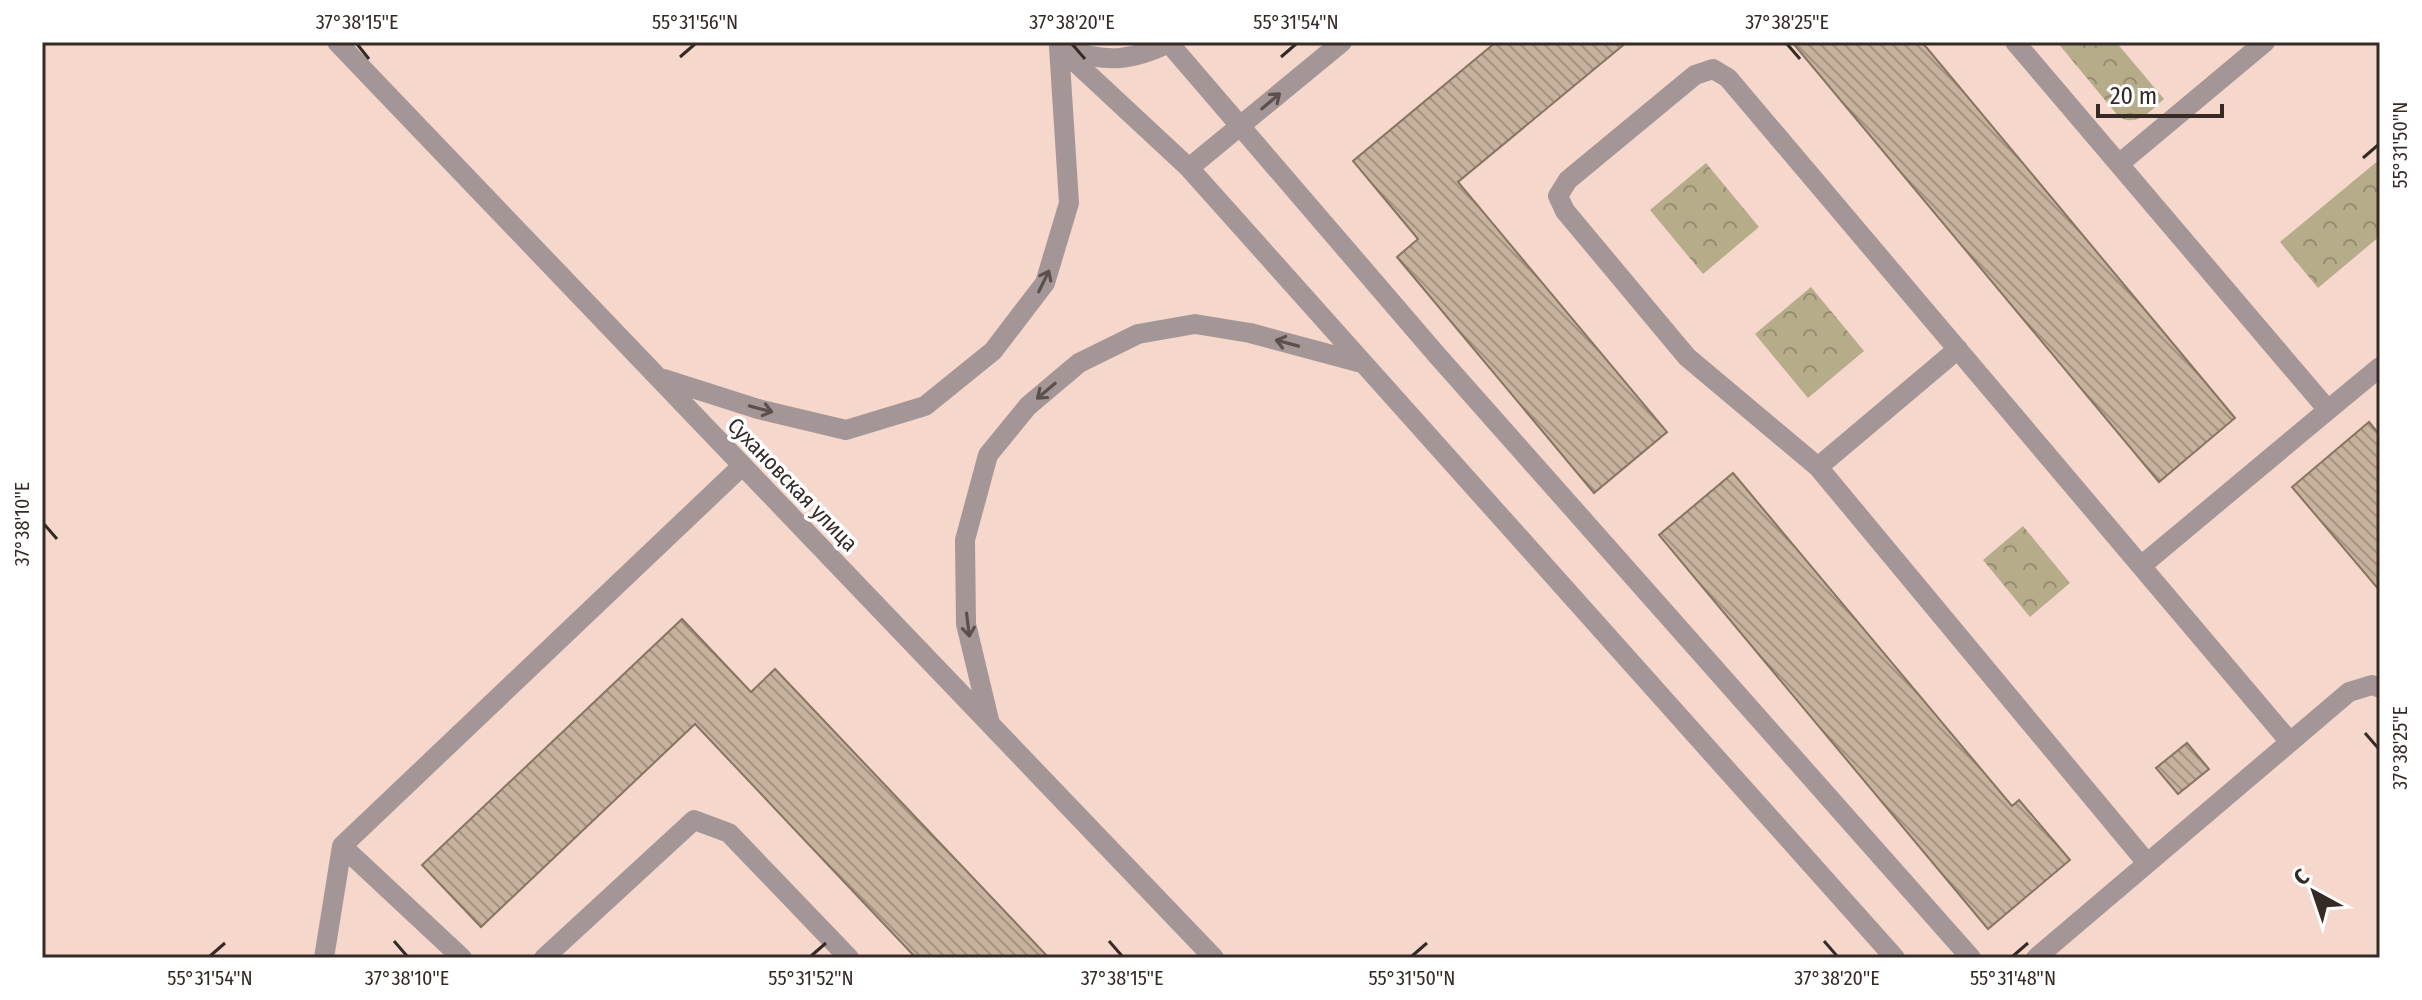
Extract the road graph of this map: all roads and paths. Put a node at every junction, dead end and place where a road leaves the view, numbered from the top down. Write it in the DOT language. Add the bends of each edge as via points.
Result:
graph roads {
  1 [pos="337,42"];
  2 [pos="1170,42"];
  3 [pos="1342,42"];
  4 [pos="2015,42"];
  5 [pos="2265,42"];
  6 [pos="1057,44"];
  7 [pos="1241,127"];
  8 [pos="2119,164"];
  9 [pos="1189,168"];
  10 [pos="1958,349"];
  11 [pos="1362,363"];
  12 [pos="2380,367"];
  13 [pos="660,378"];
  14 [pos="2328,410"];
  15 [pos="742,466"];
  16 [pos="1818,467"];
  17 [pos="2141,566"];
  18 [pos="2380,688"];
  19 [pos="990,724"];
  20 [pos="2290,742"];
  21 [pos="342,846"];
  22 [pos="2147,863"];
  23 [pos="324,958"];
  24 [pos="462,958"];
  25 [pos="544,958"];
  26 [pos="849,958"];
  27 [pos="1214,958"];
  28 [pos="1895,958"];
  29 [pos="1971,958"];
  30 [pos="2036,958"];
  1 -- 13 [label="street, Сухановская улица"];
  2 -- 6 [label="street" via="1133,57 1096,59"];
  2 -- 7 [label="street"];
  7 -- 3 [label="street, one-way"];
  4 -- 8 [label="street"];
  5 -- 8 [label="street"];
  6 -- 9 [label="street"];
  13 -- 6 [label="street, one-way" via="846,430 925,406 993,351 1045,283 1069,203"];
  7 -- 9 [label="street"];
  7 -- 29 [label="street"];
  8 -- 14 [label="street"];
  9 -- 11 [label="street"];
  10 -- 16 [label="street"];
  10 -- 16 [label="street" via="1728,78 1713,69 1695,75 1568,180 1558,196 1565,211 1687,357"];
  10 -- 17 [label="street"];
  11 -- 19 [label="street, one-way" via="1195,324 1138,334 1079,363 1028,406 988,455 965,540 966,624"];
  11 -- 28 [label="street"];
  12 -- 14 [label="street"];
  13 -- 15 [label="street, Сухановская улица"];
  14 -- 17 [label="street"];
  15 -- 19 [label="street, Сухановская улица"];
  15 -- 21 [label="street"];
  16 -- 22 [label="street"];
  17 -- 20 [label="street"];
  18 -- 20 [label="street" via="2349,692"];
  19 -- 27 [label="street, Сухановская улица"];
  20 -- 22 [label="street"];
  21 -- 23 [label="street"];
  21 -- 24 [label="street"];
  22 -- 30 [label="street"];
  25 -- 26 [label="street" via="694,820 729,833"];
}
